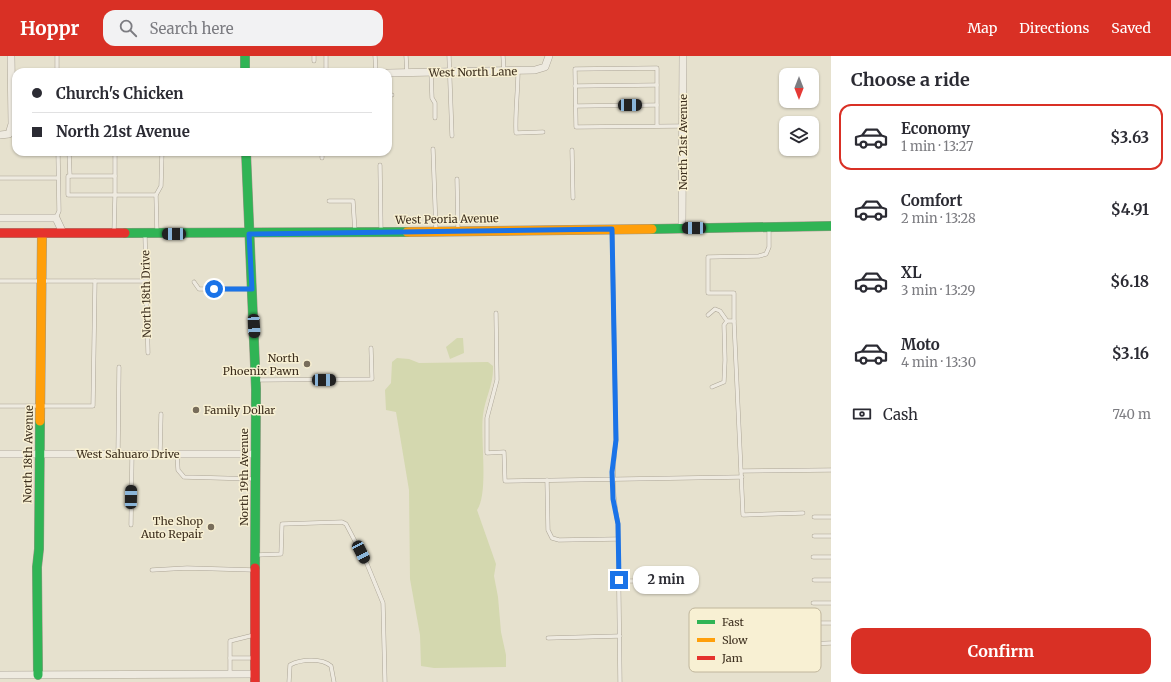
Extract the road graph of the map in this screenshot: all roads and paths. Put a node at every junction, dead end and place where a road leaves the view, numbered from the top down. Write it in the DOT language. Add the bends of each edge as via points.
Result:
graph roads {
  1 [pos="11,56"];
  2 [pos="57,56"];
  3 [pos="245,56"];
  4 [pos="326,56"];
  5 [pos="375,56"];
  6 [pos="406,56"];
  7 [pos="449,56"];
  8 [pos="503,56"];
  9 [pos="549,56"];
  10 [pos="683,56"];
  11 [pos="58,68"];
  12 [pos="245,68"];
  13 [pos="326,68"];
  14 [pos="376,68"];
  15 [pos="504,71"];
  16 [pos="518,71"];
  17 [pos="431,72"];
  18 [pos="449,72"];
  19 [pos="392,73"];
  20 [pos="407,73"];
  21 [pos="657,85"];
  22 [pos="575,86"];
  23 [pos="657,105"];
  24 [pos="576,106"];
  25 [pos="435,118"];
  26 [pos="657,126"];
  27 [pos="683,126"];
  28 [pos="543,132"];
  29 [pos="0,135"];
  30 [pos="452,136"];
  31 [pos="433,149"];
  32 [pos="572,150"];
  33 [pos="58,156"];
  34 [pos="69,156"];
  35 [pos="115,156"];
  36 [pos="162,156"];
  37 [pos="246,156"];
  38 [pos="380,165"];
  39 [pos="70,176"];
  40 [pos="115,176"];
  41 [pos="0,178"];
  42 [pos="58,178"];
  43 [pos="457,179"];
  44 [pos="115,195"];
  45 [pos="156,195"];
  46 [pos="574,198"];
  47 [pos="330,201"];
  48 [pos="0,218"];
  49 [pos="56,218"];
  50 [pos="769,226"];
  51 [pos="831,226"];
  52 [pos="682,228"];
  53 [pos="612,229"];
  54 [pos="458,231"];
  55 [pos="381,232"];
  56 [pos="436,232"];
  57 [pos="0,233"];
  58 [pos="42,233"];
  59 [pos="63,233"];
  60 [pos="355,233"];
  61 [pos="114,234"];
  62 [pos="145,234"];
  63 [pos="157,234"];
  64 [pos="249,234"];
  65 [pos="0,281"];
  66 [pos="42,281"];
  67 [pos="95,281"];
  68 [pos="146,281"];
  69 [pos="194,282"];
  70 [pos="252,289"];
  71 [pos="496,312"];
  72 [pos="708,315"];
  73 [pos="727,321"];
  74 [pos="734,321"];
  75 [pos="371,348"];
  76 [pos="148,353"];
  77 [pos="119,367"];
  78 [pos="255,380"];
  79 [pos="712,387"];
  80 [pos="0,406"];
  81 [pos="41,406"];
  82 [pos="161,414"];
  83 [pos="41,453"];
  84 [pos="0,454"];
  85 [pos="118,454"];
  86 [pos="132,454"];
  87 [pos="160,454"];
  88 [pos="177,454"];
  89 [pos="256,454"];
  90 [pos="831,470"];
  91 [pos="741,471"];
  92 [pos="742,477"];
  93 [pos="256,479"];
  94 [pos="612,479"];
  95 [pos="547,480"];
  96 [pos="803,513"];
  97 [pos="814,517"];
  98 [pos="831,517"];
  99 [pos="131,525"];
  100 [pos="814,536"];
  101 [pos="831,536"];
  102 [pos="618,539"];
  103 [pos="256,555"];
  104 [pos="813,557"];
  105 [pos="831,557"];
  106 [pos="152,570"];
  107 [pos="256,570"];
  108 [pos="619,580"];
  109 [pos="814,580"];
  110 [pos="831,580"];
  111 [pos="669,581"];
  112 [pos="813,603"];
  113 [pos="831,603"];
  114 [pos="255,634"];
  115 [pos="620,636"];
  116 [pos="548,638"];
  117 [pos="821,643"];
  118 [pos="831,643"];
  119 [pos="230,658"];
  120 [pos="255,658"];
  121 [pos="230,674"];
  122 [pos="0,675"];
  123 [pos="38,675"];
  124 [pos="255,678"];
  125 [pos="289,682"];
  126 [pos="334,682"];
  127 [pos="385,682"];
  128 [pos="620,682"];
  1 -- 29 [label="street" via="12,124 9,134"];
  2 -- 11 [label="lane"];
  3 -- 12 [label="main road"];
  4 -- 13 [label="lane"];
  5 -- 14 [label="lane"];
  6 -- 20 [label="lane"];
  7 -- 18 [label="lane"];
  8 -- 15 [label="lane"];
  9 -- 16 [label="street, West North Lane" via="545,67"];
  10 -- 27 [label="street, North 21st Avenue"];
  15 -- 16 [label="street, West North Lane"];
  15 -- 18 [label="street, West North Lane"];
  16 -- 28 [label="lane" via="516,133"];
  17 -- 18 [label="street, West North Lane"];
  17 -- 20 [label="street, West North Lane"];
  17 -- 25 [label="lane"];
  18 -- 30 [label="lane"];
  19 -- 20 [label="street, West North Lane"];
  21 -- 22 [label="lane"];
  21 -- 22 [label="lane" via="657,68 642,68 575,69"];
  21 -- 23 [label="lane"];
  22 -- 24 [label="lane"];
  23 -- 24 [label="lane"];
  23 -- 26 [label="lane"];
  24 -- 26 [label="lane" via="576,127"];
  26 -- 27 [label="lane"];
  27 -- 52 [label="street, North 21st Avenue"];
  31 -- 56 [label="lane"];
  32 -- 46 [label="lane"];
  33 -- 42 [label="lane"];
  34 -- 39 [label="lane"];
  35 -- 40 [label="lane"];
  36 -- 45 [label="lane" via="161,186"];
  37 -- 64 [label="main road, North 19th Avenue"];
  38 -- 55 [label="lane"];
  39 -- 40 [label="lane"];
  39 -- 44 [label="lane" via="68,195"];
  40 -- 44 [label="lane"];
  41 -- 42 [label="lane"];
  42 -- 49 [label="lane"];
  43 -- 54 [label="lane"];
  44 -- 45 [label="lane"];
  44 -- 61 [label="lane"];
  45 -- 63 [label="lane"];
  47 -- 60 [label="lane" via="353,201"];
  48 -- 49 [label="street"];
  49 -- 59 [label="street"];
  50 -- 51 [label="main road, West Peoria Avenue"];
  50 -- 52 [label="main road, West Peoria Avenue"];
  50 -- 74 [label="lane" via="770,247 766,254 708,256 708,293 734,293"];
  52 -- 53 [label="main road, West Peoria Avenue"];
  53 -- 54 [label="main road, West Peoria Avenue"];
  53 -- 94 [label="lane" via="616,440"];
  54 -- 56 [label="main road, West Peoria Avenue"];
  55 -- 56 [label="main road, West Peoria Avenue"];
  55 -- 60 [label="main road, West Peoria Avenue"];
  57 -- 58 [label="main road, West Peoria Avenue"];
  58 -- 59 [label="main road, West Peoria Avenue"];
  58 -- 66 [label="main road, North 18th Avenue"];
  59 -- 61 [label="main road, West Peoria Avenue"];
  60 -- 64 [label="main road, West Peoria Avenue"];
  61 -- 62 [label="main road, West Peoria Avenue"];
  62 -- 63 [label="main road, West Peoria Avenue"];
  62 -- 68 [label="lane, North 18th Drive"];
  63 -- 64 [label="main road, West Peoria Avenue"];
  64 -- 70 [label="main road, North 19th Avenue"];
  65 -- 66 [label="lane"];
  66 -- 67 [label="lane"];
  66 -- 81 [label="main road, North 18th Avenue"];
  67 -- 68 [label="lane"];
  67 -- 81 [label="lane" via="93,406"];
  68 -- 76 [label="lane, North 18th Drive"];
  69 -- 70 [label="lane" via="199,290"];
  70 -- 78 [label="main road, North 19th Avenue"];
  71 -- 95 [label="lane" via="497,380 487,418 487,453 504,452 505,481"];
  72 -- 73 [label="lane" via="715,308"];
  73 -- 74 [label="lane"];
  73 -- 79 [label="lane" via="724,325 725,378 721,384"];
  74 -- 91 [label="lane"];
  75 -- 78 [label="lane" via="372,380"];
  77 -- 85 [label="lane"];
  78 -- 89 [label="main road, North 19th Avenue"];
  80 -- 81 [label="lane"];
  81 -- 83 [label="main road, North 18th Avenue"];
  82 -- 87 [label="lane"];
  83 -- 84 [label="street, West Sahuaro Drive"];
  83 -- 85 [label="street, West Sahuaro Drive"];
  83 -- 123 [label="main road, North 18th Avenue" via="37,567"];
  85 -- 86 [label="street, West Sahuaro Drive"];
  86 -- 87 [label="street, West Sahuaro Drive"];
  86 -- 99 [label="lane"];
  87 -- 88 [label="street, West Sahuaro Drive"];
  88 -- 89 [label="street, West Sahuaro Drive"];
  88 -- 93 [label="lane" via="178,470 184,477"];
  89 -- 93 [label="main road, North 19th Avenue"];
  90 -- 91 [label="lane"];
  91 -- 92 [label="lane"];
  92 -- 94 [label="lane"];
  92 -- 96 [label="lane" via="743,514"];
  93 -- 103 [label="main road, North 19th Avenue"];
  94 -- 95 [label="lane"];
  94 -- 102 [label="lane"];
  95 -- 102 [label="lane" via="548,530 552,538"];
  97 -- 98 [label="lane"];
  100 -- 101 [label="lane"];
  102 -- 108 [label="lane"];
  103 -- 107 [label="main road, North 19th Avenue"];
  103 -- 127 [label="lane" via="281,554 282,524 346,524 367,564 383,603"];
  104 -- 105 [label="lane"];
  106 -- 107 [label="lane"];
  107 -- 114 [label="main road, North 19th Avenue"];
  108 -- 111 [label="lane"];
  108 -- 115 [label="lane"];
  109 -- 110 [label="lane"];
  112 -- 113 [label="lane"];
  114 -- 119 [label="lane" via="230,640"];
  114 -- 120 [label="main road, North 19th Avenue"];
  115 -- 116 [label="lane"];
  115 -- 128 [label="lane"];
  117 -- 118 [label="lane"];
  119 -- 120 [label="lane"];
  119 -- 121 [label="lane"];
  120 -- 124 [label="main road, North 19th Avenue"];
  121 -- 123 [label="street"];
  121 -- 124 [label="street"];
  122 -- 123 [label="street"];
  125 -- 126 [label="lane" via="290,665 301,661 322,661 331,666"];
}
